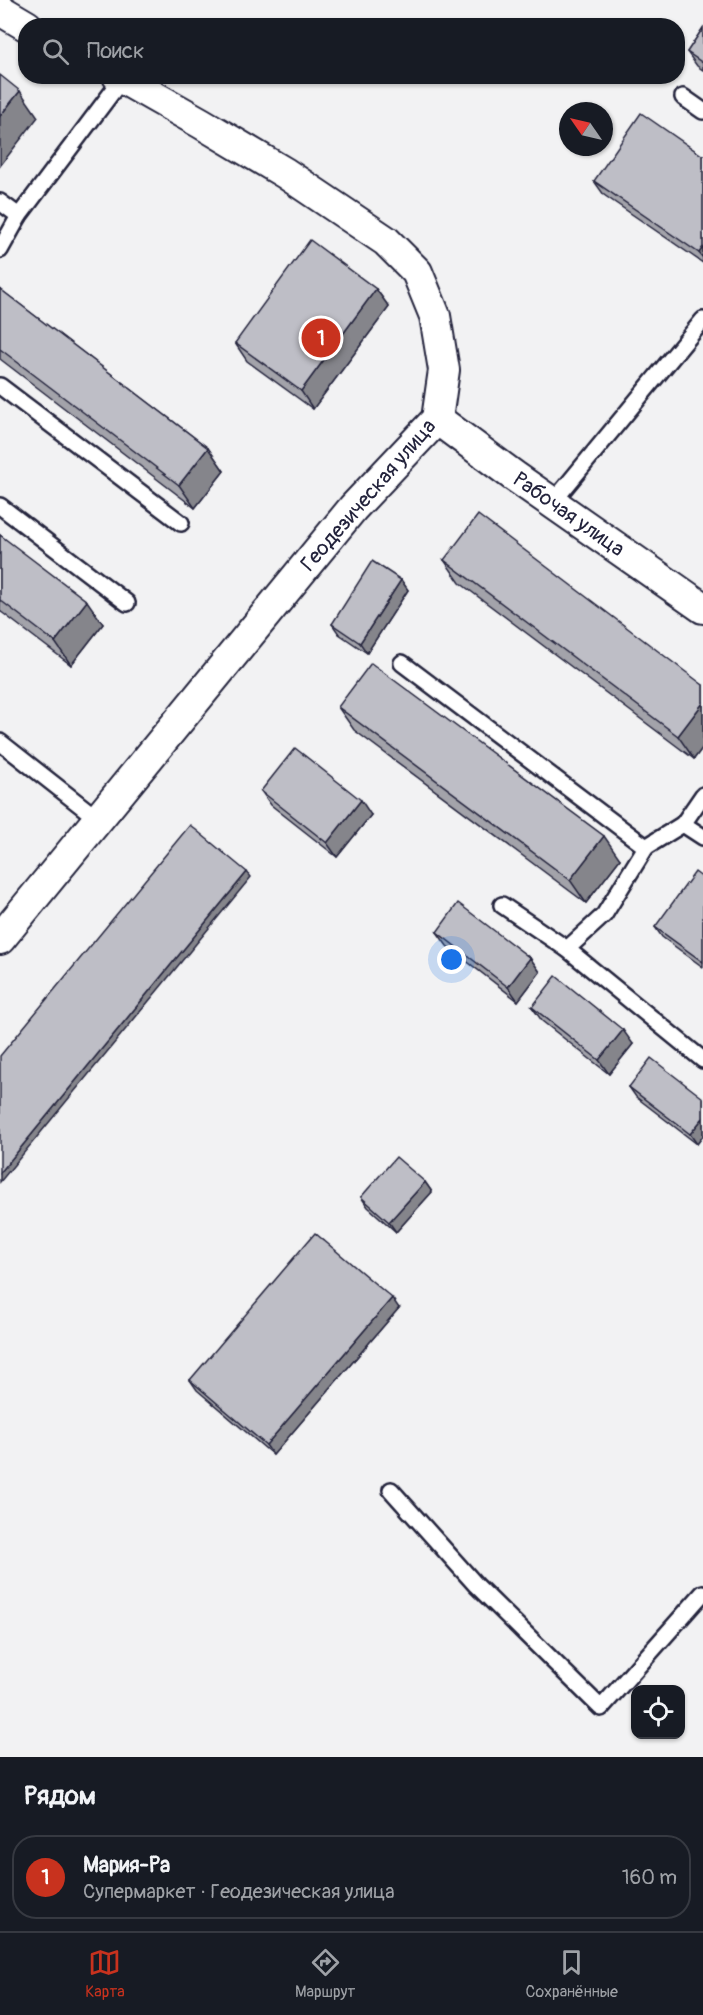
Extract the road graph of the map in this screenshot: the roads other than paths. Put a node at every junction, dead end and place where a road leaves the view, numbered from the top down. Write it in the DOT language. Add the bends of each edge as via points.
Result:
graph roads {
  1 [pos="0,10"];
  2 [pos="18,21"];
  3 [pos="116,84"];
  4 [pos="130,84"];
  5 [pos="683,97"];
  6 [pos="703,111"];
  7 [pos="0,202"];
  8 [pos="19,216"];
  9 [pos="0,250"];
  10 [pos="703,320"];
  11 [pos="0,386"];
  12 [pos="437,419"];
  13 [pos="553,502"];
  14 [pos="0,506"];
  15 [pos="181,524"];
  16 [pos="127,603"];
  17 [pos="703,608"];
  18 [pos="402,663"];
  19 [pos="0,742"];
  20 [pos="703,795"];
  21 [pos="98,819"];
  22 [pos="683,824"];
  23 [pos="703,837"];
  24 [pos="646,847"];
  25 [pos="502,905"];
  26 [pos="0,939"];
  27 [pos="567,949"];
  28 [pos="703,1060"];
  29 [pos="391,1490"];
  30 [pos="703,1593"];
  1 -- 2 [label="street"];
  3 -- 8 [label="lane"];
  4 -- 12 [label="street, Геодезическая улица" via="285,173 386,241 417,272 435,316 444,370"];
  5 -- 6 [label="lane"];
  7 -- 8 [label="lane"];
  8 -- 9 [label="lane"];
  10 -- 13 [label="lane"];
  11 -- 15 [label="lane"];
  12 -- 13 [label="street, Рабочая улица"];
  12 -- 21 [label="street, Геодезическая улица" via="353,508"];
  13 -- 17 [label="street, Рабочая улица"];
  14 -- 16 [label="lane"];
  18 -- 24 [label="lane"];
  19 -- 21 [label="lane"];
  20 -- 22 [label="lane"];
  21 -- 26 [label="street, Геодезическая улица"];
  22 -- 23 [label="lane"];
  22 -- 24 [label="lane"];
  24 -- 27 [label="lane" via="604,915"];
  25 -- 27 [label="lane"];
  27 -- 28 [label="lane"];
  29 -- 30 [label="lane" via="476,1585 601,1708"];
}
